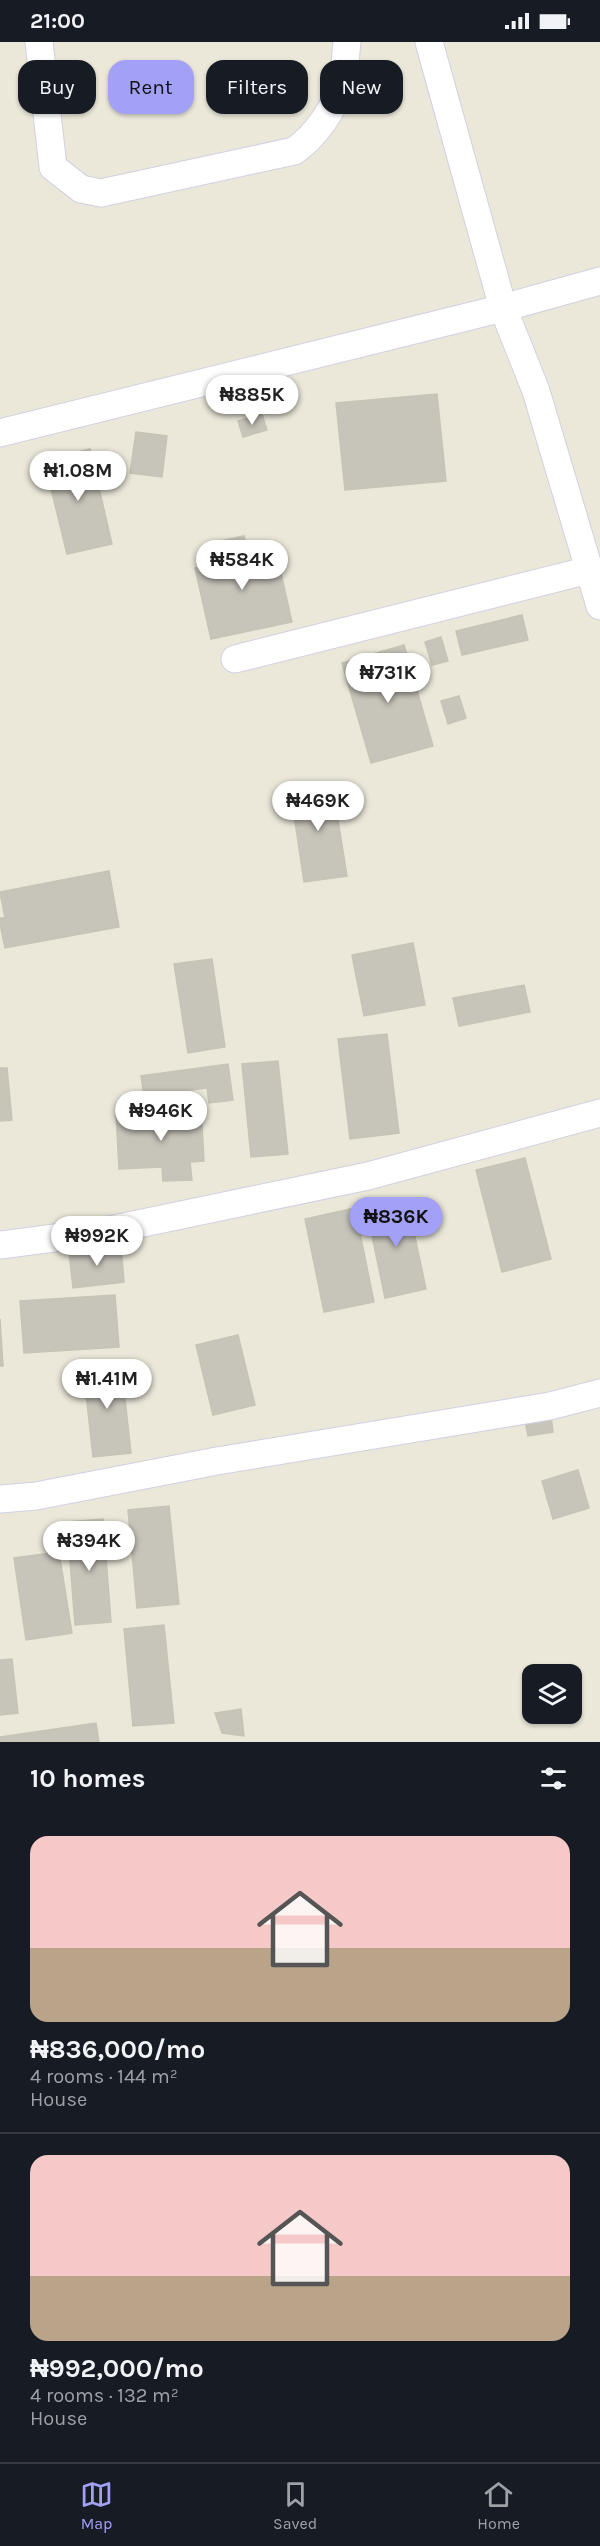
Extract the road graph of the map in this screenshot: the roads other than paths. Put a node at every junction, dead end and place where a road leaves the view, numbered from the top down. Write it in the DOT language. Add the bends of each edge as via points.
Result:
graph roads {
  1 [pos="39,42"];
  2 [pos="347,42"];
  3 [pos="429,42"];
  4 [pos="600,281"];
  5 [pos="503,308"];
  6 [pos="0,433"];
  7 [pos="591,555"];
  8 [pos="600,606"];
  9 [pos="235,659"];
  10 [pos="600,1113"];
  11 [pos="0,1245"];
  12 [pos="600,1394"];
  13 [pos="0,1500"];
  1 -- 2 [label="street" via="53,167 81,189 101,193 294,151 306,143 331,108 342,83"];
  3 -- 5 [label="street"];
  4 -- 5 [label="street"];
  5 -- 6 [label="street"];
  5 -- 7 [label="street" via="536,391"];
  7 -- 8 [label="street"];
  7 -- 9 [label="street"];
  10 -- 11 [label="street" via="368,1176 100,1232"];
  12 -- 13 [label="street" via="550,1406"];
}
